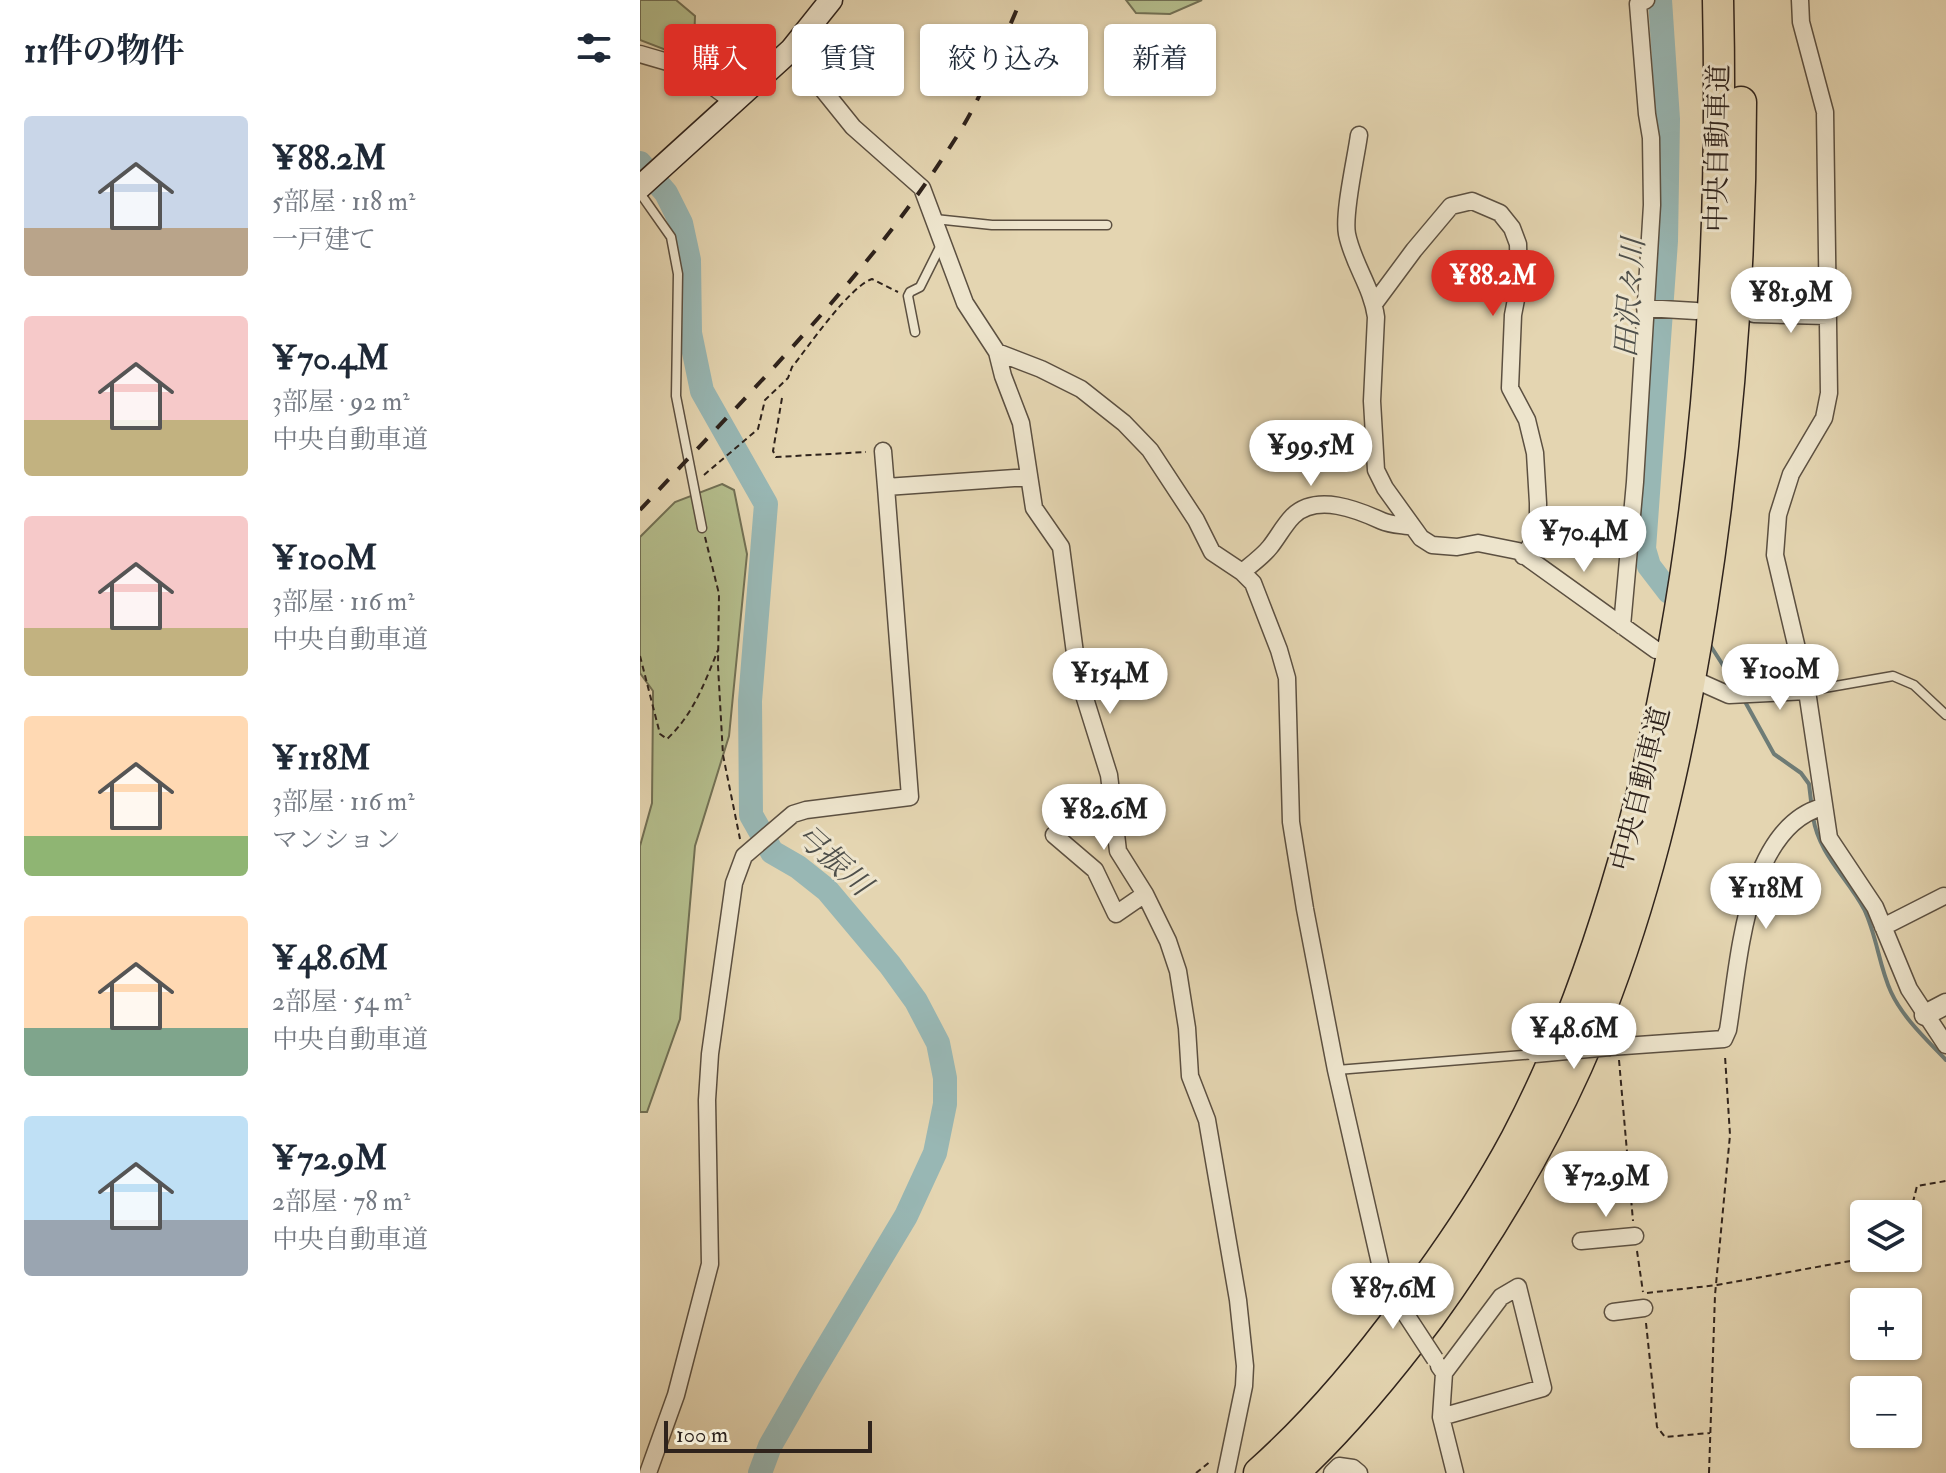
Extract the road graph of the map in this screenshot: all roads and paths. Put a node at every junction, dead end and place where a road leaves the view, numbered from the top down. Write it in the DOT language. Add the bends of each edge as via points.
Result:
graph roads {
  1 [pos="831,0"];
  2 [pos="1646,0"];
  3 [pos="1718,0"];
  4 [pos="1738,0"];
  5 [pos="1800,0"];
  6 [pos="791,50"];
  7 [pos="640,54"];
  8 [pos="735,103"];
  9 [pos="1359,135"];
  10 [pos="640,187"];
  11 [pos="640,193"];
  12 [pos="935,219"];
  13 [pos="1107,225"];
  14 [pos="942,241"];
  15 [pos="910,292"];
  16 [pos="1374,304"];
  17 [pos="1645,308"];
  18 [pos="1696,311"];
  19 [pos="1754,314"];
  20 [pos="1828,316"];
  21 [pos="915,332"];
  22 [pos="997,352"];
  23 [pos="782,398"];
  24 [pos="883,451"];
  25 [pos="1029,477"];
  26 [pos="694,483"];
  27 [pos="886,487"];
  28 [pos="1413,527"];
  29 [pos="702,528"];
  30 [pos="1523,556"];
  31 [pos="1242,572"];
  32 [pos="1622,626"];
  33 [pos="718,649"];
  34 [pos="1656,650"];
  35 [pos="640,656"];
  36 [pos="1702,683"];
  37 [pos="1807,691"];
  38 [pos="1946,715"];
  39 [pos="1815,810"];
  40 [pos="1054,835"];
  41 [pos="744,856"];
  42 [pos="1145,894"];
  43 [pos="1944,896"];
  44 [pos="1883,927"];
  45 [pos="1946,1004"];
  46 [pos="1925,1015"];
  47 [pos="1724,1039"];
  48 [pos="1946,1045"];
  49 [pos="1614,1047"];
  50 [pos="1535,1054"];
  51 [pos="1336,1070"];
  52 [pos="1946,1181"];
  53 [pos="1914,1200"];
  54 [pos="1635,1236"];
  55 [pos="1581,1241"];
  56 [pos="1850,1261"];
  57 [pos="1717,1285"];
  58 [pos="1644,1308"];
  59 [pos="1613,1312"];
  60 [pos="1440,1366"];
  61 [pos="1441,1417"];
  62 [pos="1710,1433"];
  63 [pos="648,1473"];
  64 [pos="1226,1473"];
  65 [pos="1259,1473"];
  66 [pos="1293,1473"];
  67 [pos="1332,1473"];
  68 [pos="1359,1473"];
  69 [pos="1455,1473"];
  70 [pos="1709,1473"];
  1 -- 6 [label="main road"];
  2 -- 17 [label="street" via="1638,4 1651,138"];
  3 -- 65 [label="highway, 中央自動車道" via="1716,275 1697,492 1675,647 1629,843 1597,951 1517,1137 1480,1201 1375,1349 1331,1402"];
  4 -- 66 [label="highway, 中央自動車道" via="1741,192 1721,471 1689,688 1660,821 1628,932 1578,1063 1500,1214 1402,1353 1348,1419"];
  5 -- 20 [label="street" via="1825,112"];
  6 -- 8 [label="main road"];
  6 -- 12 [label="street" via="853,127 922,188"];
  7 -- 8 [label="street" via="688,68"];
  8 -- 10 [label="main road"];
  9 -- 16 [label="street" via="1346,231"];
  11 -- 26 [label="lane" via="671,237 678,274 676,396"];
  12 -- 13 [label="lane" via="992,225"];
  12 -- 14 [label="street"];
  14 -- 15 [label="lane" via="920,287"];
  14 -- 22 [label="street" via="965,303"];
  15 -- 21 [label="lane"];
  15 -- 26 [label="path" via="866,281 765,400 758,429"];
  16 -- 28 [label="street" via="1376,470"];
  16 -- 30 [label="street" via="1451,206 1472,201 1500,213 1512,228 1519,284 1510,388 1527,420 1538,503 1538,535"];
  17 -- 18 [label="street"];
  17 -- 32 [label="street"];
  19 -- 20 [label="street"];
  20 -- 37 [label="street" via="1829,393 1824,418 1791,474 1778,515 1775,555"];
  22 -- 25 [label="street" via="1021,423"];
  22 -- 31 [label="street" via="1081,389 1124,423 1150,450 1212,552"];
  23 -- 24 [label="path" via="776,457"];
  24 -- 27 [label="street"];
  25 -- 27 [label="street"];
  25 -- 42 [label="street" via="1034,508 1061,547 1078,676 1109,775 1118,851"];
  26 -- 29 [label="lane"];
  27 -- 41 [label="street" via="910,797 793,814"];
  28 -- 30 [label="street" via="1432,545 1478,543"];
  28 -- 31 [label="street" via="1351,508 1312,508 1295,514"];
  29 -- 33 [label="path" via="719,594"];
  30 -- 32 [label="street"];
  31 -- 51 [label="street" via="1253,583 1287,678 1291,822"];
  32 -- 34 [label="street"];
  33 -- 35 [label="path" via="702,690 667,739 660,734"];
  33 -- 41 [label="path" via="723,755"];
  36 -- 37 [label="street" via="1731,695"];
  37 -- 38 [label="lane" via="1893,676 1914,685"];
  37 -- 39 [label="street"];
  39 -- 44 [label="street"];
  39 -- 47 [label="street" via="1775,842 1757,880"];
  40 -- 42 [label="street" via="1095,870 1116,914"];
  41 -- 63 [label="street" via="734,883 710,1054 710,1264 676,1395"];
  42 -- 64 [label="street" via="1178,971 1190,1076 1207,1120 1238,1300 1244,1386"];
  43 -- 44 [label="street"];
  44 -- 46 [label="street"];
  45 -- 46 [label="street"];
  46 -- 48 [label="street"];
  47 -- 49 [label="street"];
  47 -- 57 [label="path" via="1730,1135"];
  49 -- 50 [label="street, bridge"];
  49 -- 54 [label="path"];
  50 -- 51 [label="lane"];
  51 -- 60 [label="street, bridge" via="1384,1281"];
  52 -- 53 [label="path" via="1917,1186"];
  54 -- 55 [label="street"];
  54 -- 57 [label="path" via="1643,1294"];
  56 -- 57 [label="path"];
  57 -- 62 [label="path"];
  58 -- 59 [label="street"];
  58 -- 62 [label="path" via="1657,1427 1665,1437"];
  60 -- 61 [label="street"];
  60 -- 61 [label="street" via="1501,1297 1518,1287 1543,1388"];
  61 -- 69 [label="street"];
  62 -- 70 [label="path"];
  67 -- 68 [label="street" via="1339,1466"];
}
